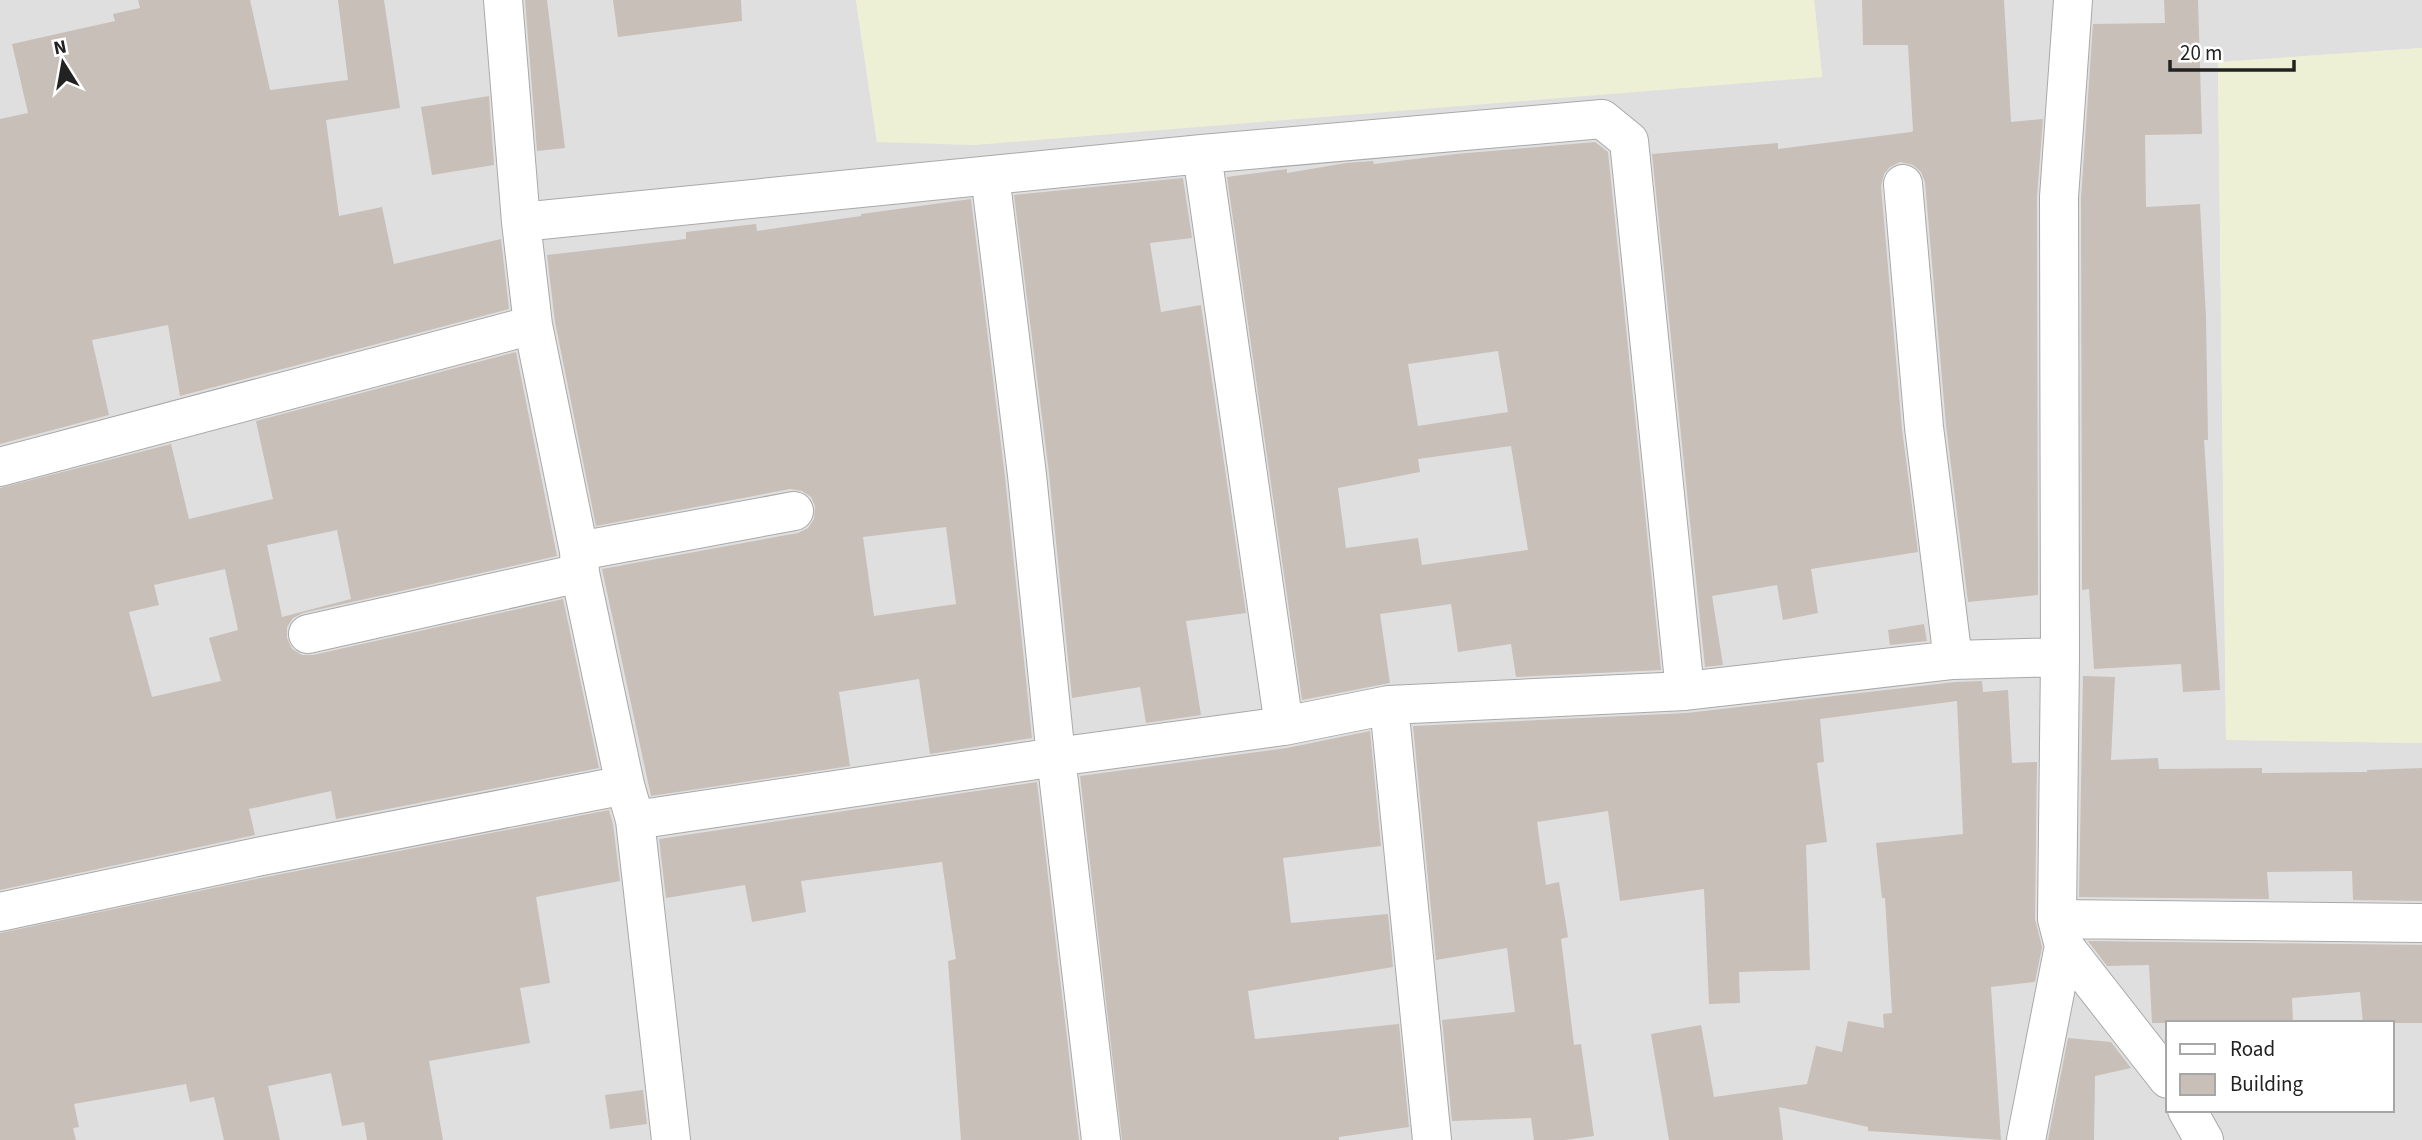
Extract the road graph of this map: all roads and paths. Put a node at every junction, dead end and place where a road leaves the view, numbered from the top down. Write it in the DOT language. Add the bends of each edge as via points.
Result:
graph roads {
  1 [pos="503,0"];
  2 [pos="2073,0"];
  3 [pos="1202,154"];
  4 [pos="990,174"];
  5 [pos="1903,184"];
  6 [pos="521,222"];
  7 [pos="533,324"];
  8 [pos="0,467"];
  9 [pos="794,511"];
  10 [pos="579,562"];
  11 [pos="307,634"];
  12 [pos="2060,657"];
  13 [pos="1953,660"];
  14 [pos="1685,691"];
  15 [pos="1389,705"];
  16 [pos="1284,726"];
  17 [pos="1056,757"];
  18 [pos="630,802"];
  19 [pos="0,912"];
  20 [pos="2422,923"];
  21 [pos="2060,933"];
  22 [pos="2166,1076"];
  23 [pos="2188,1112"];
  24 [pos="661,1139"];
  25 [pos="1101,1140"];
  26 [pos="1432,1140"];
  27 [pos="2026,1140"];
  28 [pos="2204,1140"];
  1 -- 6 [label="street"];
  2 -- 12 [label="street" via="2059,197"];
  3 -- 4 [label="street"];
  3 -- 14 [label="street" via="1602,119 1629,141"];
  3 -- 16 [label="street"];
  4 -- 6 [label="street"];
  4 -- 17 [label="street"];
  5 -- 13 [label="street" via="1924,427"];
  6 -- 7 [label="street"];
  7 -- 8 [label="street"];
  7 -- 10 [label="street"];
  9 -- 10 [label="street"];
  10 -- 11 [label="street"];
  10 -- 18 [label="street"];
  12 -- 13 [label="street"];
  12 -- 21 [label="street"];
  13 -- 14 [label="street"];
  14 -- 15 [label="street"];
  15 -- 16 [label="street"];
  15 -- 26 [label="street"];
  16 -- 17 [label="street"];
  17 -- 18 [label="street"];
  17 -- 25 [label="street"];
  18 -- 19 [label="street" via="257,857"];
  18 -- 24 [label="street"];
  20 -- 21 [label="street"];
  21 -- 22 [label="street"];
  21 -- 27 [label="street"];
  23 -- 28 [label="street"];
}
